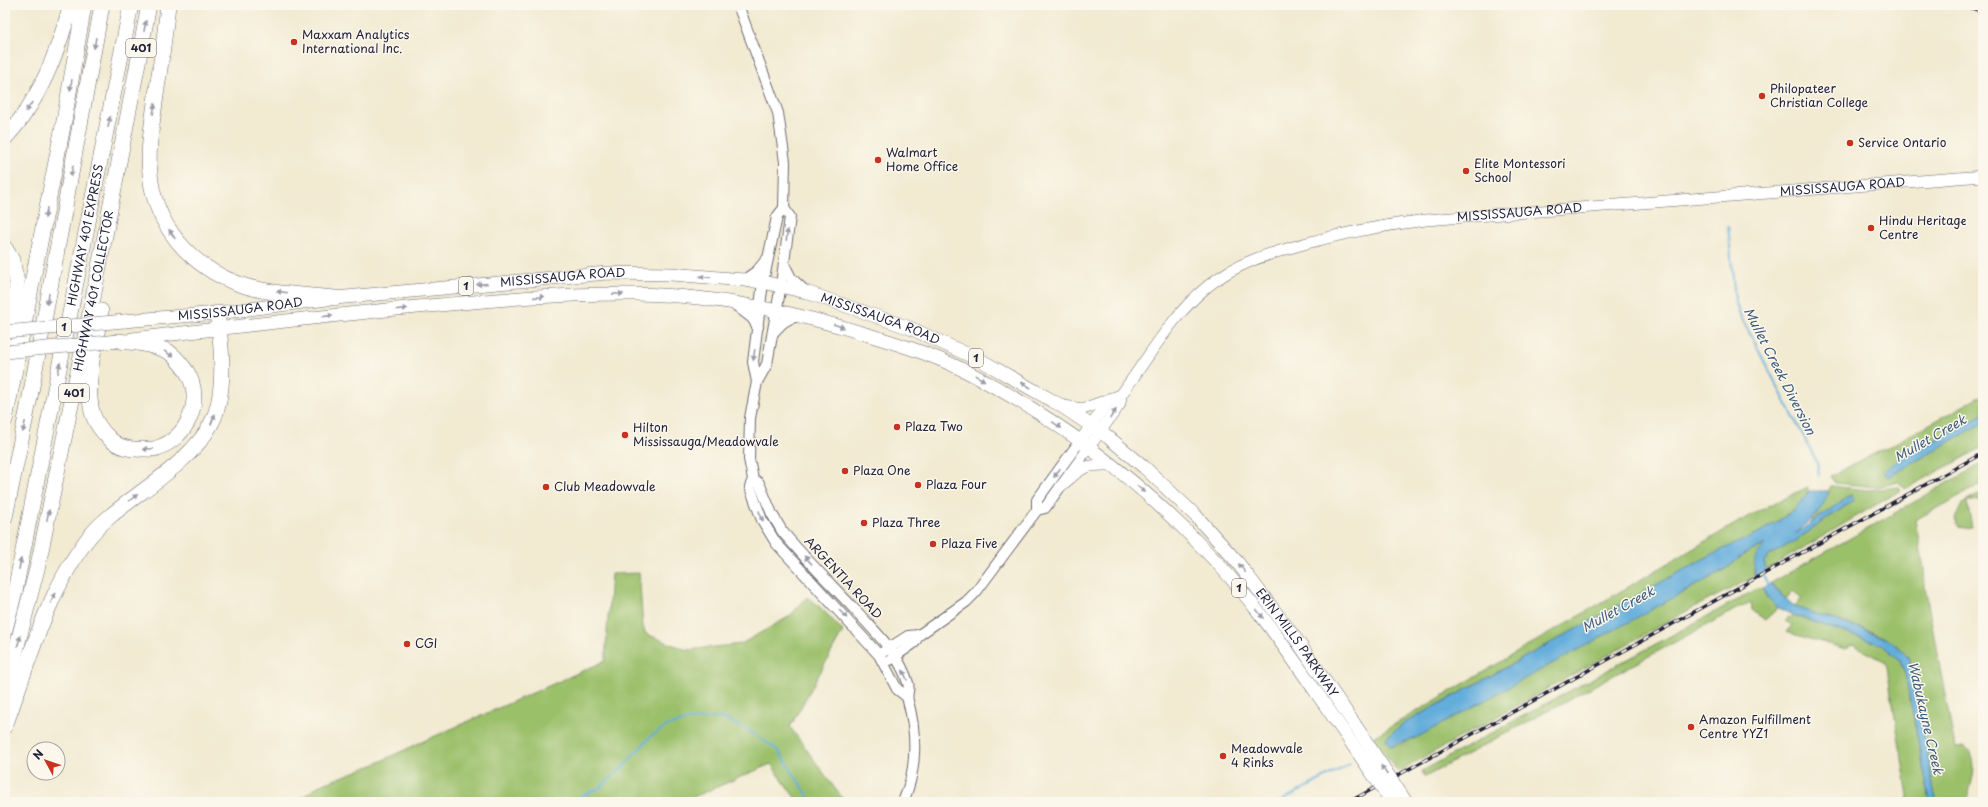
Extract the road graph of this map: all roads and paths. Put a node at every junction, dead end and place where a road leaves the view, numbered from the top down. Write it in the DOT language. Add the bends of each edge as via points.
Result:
graph roads {
  1 [pos="71,5"];
  2 [pos="84,5"];
  3 [pos="102,5"];
  4 [pos="131,5"];
  5 [pos="149,5"];
  6 [pos="168,5"];
  7 [pos="738,5"];
  8 [pos="132,92"];
  9 [pos="5,138"];
  10 [pos="1983,176"];
  11 [pos="784,208"];
  12 [pos="5,248"];
  13 [pos="767,259"];
  14 [pos="784,264"];
  15 [pos="744,280"];
  16 [pos="763,282"];
  17 [pos="780,285"];
  18 [pos="806,292"];
  19 [pos="335,298"];
  20 [pos="732,302"];
  21 [pos="760,307"];
  22 [pos="776,310"];
  23 [pos="217,314"];
  24 [pos="802,316"];
  25 [pos="758,327"];
  26 [pos="219,329"];
  27 [pos="5,332"];
  28 [pos="772,335"];
  29 [pos="118,341"];
  30 [pos="5,352"];
  31 [pos="5,369"];
  32 [pos="757,382"];
  33 [pos="1116,396"];
  34 [pos="1060,405"];
  35 [pos="5,420"];
  36 [pos="1096,429"];
  37 [pos="1084,444"];
  38 [pos="1111,465"];
  39 [pos="753,479"];
  40 [pos="1061,486"];
  41 [pos="1037,510"];
  42 [pos="5,517"];
  43 [pos="5,629"];
  44 [pos="892,652"];
  45 [pos="879,655"];
  46 [pos="885,664"];
  47 [pos="5,692"];
  48 [pos="906,696"];
  49 [pos="5,726"];
  50 [pos="1350,728"];
  51 [pos="903,802"];
  52 [pos="1392,802"];
  53 [pos="1406,802"];
  1 -- 9 [label="highway, one-way" via="47,74 24,115"];
  2 -- 35 [label="highway, one-way" via="64,121"];
  3 -- 42 [label="highway, HIGHWAY 401 EXPRESS, one-way" via="30,397"];
  43 -- 4 [label="highway, HIGHWAY 401 EXPRESS / 401, one-way" via="15,591"];
  8 -- 5 [label="highway, HIGHWAY 401 COLLECTOR / 401, one-way"];
  19 -- 6 [label="highway, one-way" via="255,288 229,280 212,272 186,252 167,227 152,189 149,156"];
  7 -- 11 [label="street, ARGENTIA ROAD" via="778,113 785,162"];
  29 -- 8 [label="highway, one-way" via="149,345 169,353 182,364 191,379 195,400 190,420 178,437 157,448 134,450 116,444 100,430 91,408 89,385 116,228"];
  47 -- 8 [label="highway, HIGHWAY 401 COLLECTOR / 401, one-way" via="38,565 94,298"];
  10 -- 33 [label="main road, MISSISSAUGA ROAD" via="1426,220 1342,234 1254,258 1208,286 1183,310"];
  11 -- 13 [label="street, ARGENTIA ROAD" via="777,217"];
  14 -- 11 [label="street, ARGENTIA ROAD, one-way" via="790,217"];
  12 -- 31 [label="highway" via="12,260 17,282"];
  13 -- 15 [label="street" via="757,271"];
  13 -- 16 [label="street, ARGENTIA ROAD"];
  14 -- 17 [label="street, ARGENTIA ROAD"];
  14 -- 18 [label="street" via="791,278"];
  15 -- 16 [label="main road, MISSISSAUGA ROAD / 1"];
  15 -- 19 [label="main road, MISSISSAUGA ROAD / 1, one-way" via="671,274 607,273"];
  16 -- 17 [label="main road, MISSISSAUGA ROAD / 1"];
  16 -- 21 [label="street, ARGENTIA ROAD"];
  17 -- 18 [label="main road, MISSISSAUGA ROAD / 1"];
  17 -- 22 [label="street, ARGENTIA ROAD"];
  34 -- 18 [label="main road, MISSISSAUGA ROAD / 1, one-way" via="946,344 910,328"];
  19 -- 23 [label="main road, MISSISSAUGA ROAD / 1"];
  20 -- 21 [label="main road, MISSISSAUGA ROAD / 1"];
  20 -- 25 [label="street" via="752,318"];
  26 -- 20 [label="main road, MISSISSAUGA ROAD / 1, one-way" via="455,303 548,297 637,294"];
  21 -- 22 [label="main road, MISSISSAUGA ROAD / 1"];
  21 -- 25 [label="street, ARGENTIA ROAD"];
  22 -- 24 [label="main road, MISSISSAUGA ROAD / 1"];
  22 -- 28 [label="street, ARGENTIA ROAD"];
  23 -- 26 [label="highway"];
  23 -- 27 [label="main road, MISSISSAUGA ROAD / 1, bridge"];
  24 -- 28 [label="street" via="791,317"];
  24 -- 37 [label="main road, MISSISSAUGA ROAD / 1, one-way" via="906,346 952,364 1034,410"];
  25 -- 32 [label="street, ARGENTIA ROAD, one-way" via="753,362"];
  26 -- 29 [label="main road, MISSISSAUGA ROAD / 1"];
  49 -- 26 [label="highway, one-way" via="63,575 75,557 87,540 112,515 151,486 191,451 212,424 222,391"];
  28 -- 32 [label="street, ARGENTIA ROAD" via="767,364"];
  29 -- 30 [label="main road, MISSISSAUGA ROAD / 1, bridge"];
  32 -- 39 [label="street, ARGENTIA ROAD" via="748,440"];
  33 -- 34 [label="main road" via="1083,409"];
  33 -- 36 [label="main road, MISSISSAUGA ROAD" via="1120,404"];
  34 -- 36 [label="main road, MISSISSAUGA ROAD / 1"];
  36 -- 37 [label="main road, MISSISSAUGA ROAD"];
  50 -- 36 [label="main road, ERIN MILLS PARKWAY / 1, one-way" via="1290,630 1238,563 1196,516 1144,467"];
  37 -- 38 [label="main road, ERIN MILLS PARKWAY / 1"];
  37 -- 40 [label="street"];
  37 -- 41 [label="street, one-way" via="1037,500"];
  38 -- 40 [label="main road" via="1083,466"];
  38 -- 50 [label="main road, ERIN MILLS PARKWAY / 1, one-way" via="1150,496 1227,574"];
  44 -- 39 [label="street, ARGENTIA ROAD, one-way" via="782,531 759,483"];
  39 -- 45 [label="street, ARGENTIA ROAD, one-way" via="750,487 762,520 776,543"];
  40 -- 41 [label="street" via="1045,508"];
  41 -- 44 [label="street" via="966,602 919,635 914,643"];
  44 -- 45 [label="street"];
  44 -- 46 [label="street"];
  48 -- 44 [label="street, ARGENTIA ROAD, one-way" via="909,685"];
  45 -- 46 [label="street, ARGENTIA ROAD"];
  46 -- 48 [label="street, ARGENTIA ROAD" via="897,689"];
  48 -- 51 [label="street, ARGENTIA ROAD" via="913,722 914,757"];
  50 -- 52 [label="main road, ERIN MILLS PARKWAY / 1, bridge"];
  53 -- 50 [label="main road, ERIN MILLS PARKWAY / 1, one-way, bridge"];
}
